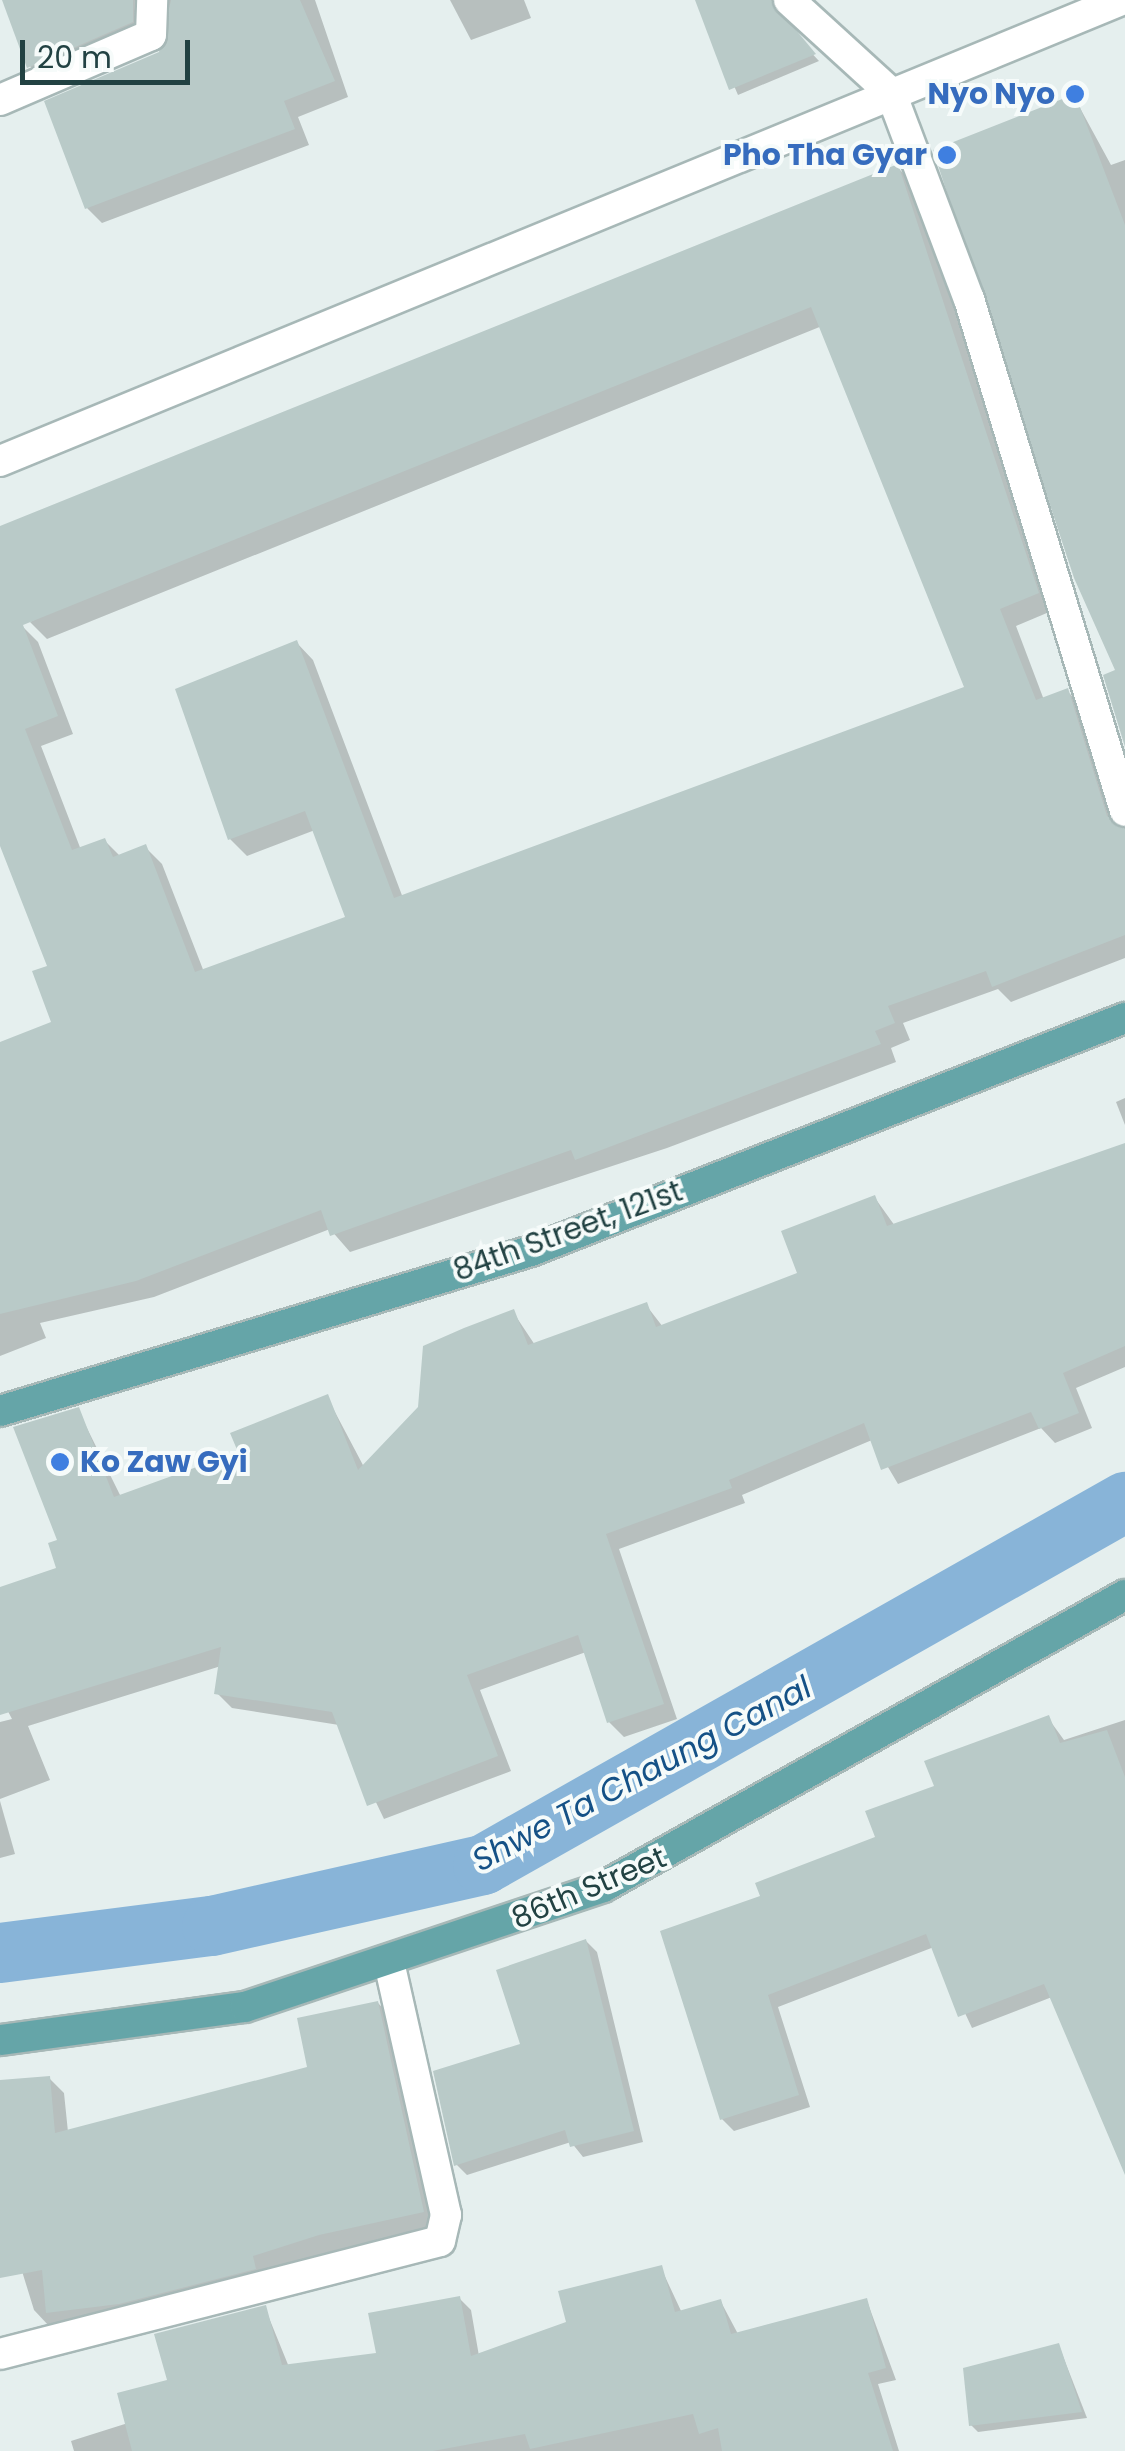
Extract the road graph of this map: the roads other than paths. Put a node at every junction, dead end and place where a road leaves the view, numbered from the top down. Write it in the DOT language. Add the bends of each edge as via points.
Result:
graph roads {
  1 [pos="152,0"];
  2 [pos="789,0"];
  3 [pos="1121,0"];
  4 [pos="890,93"];
  5 [pos="0,100"];
  6 [pos="0,461"];
  7 [pos="1125,810"];
  8 [pos="1125,1018"];
  9 [pos="0,1412"];
  10 [pos="1125,1594"];
  11 [pos="389,1962"];
  12 [pos="0,2040"];
  13 [pos="0,2354"];
  1 -- 5 [label="street" via="151,35"];
  2 -- 4 [label="street"];
  3 -- 4 [label="street"];
  4 -- 6 [label="street"];
  4 -- 7 [label="street" via="968,298"];
  8 -- 9 [label="main road, 84th Street, 121st" via="531,1251"];
  10 -- 11 [label="main road, 86th Street" via="604,1887"];
  11 -- 12 [label="main road, 86th Street" via="245,2007"];
  11 -- 13 [label="street" via="446,2215 440,2241"];
}
